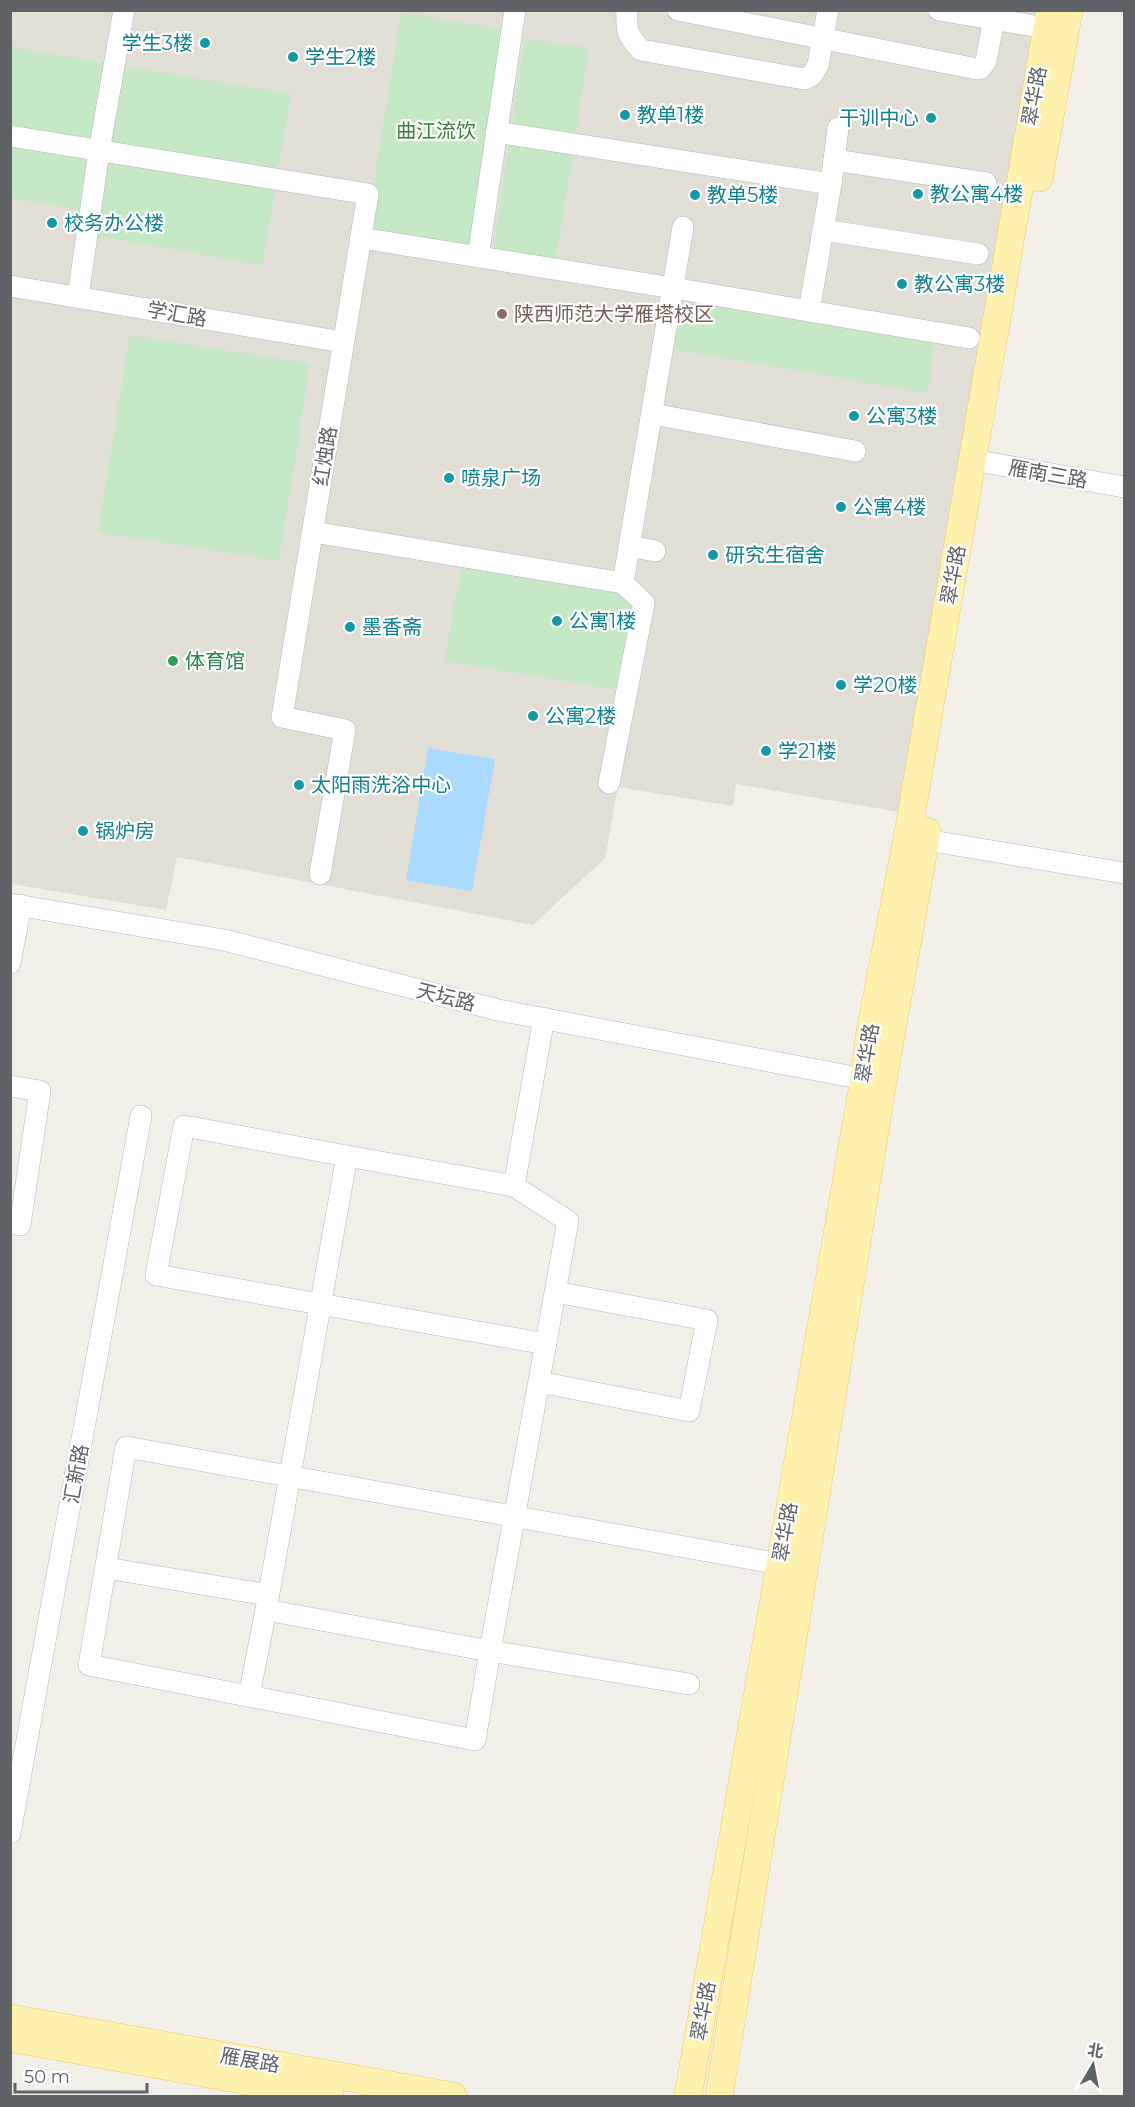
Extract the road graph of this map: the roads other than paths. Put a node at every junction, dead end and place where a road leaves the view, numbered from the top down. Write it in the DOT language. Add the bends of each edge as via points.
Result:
graph roads {
  1 [pos="124,10"];
  2 [pos="515,10"];
  3 [pos="627,10"];
  4 [pos="678,10"];
  5 [pos="828,10"];
  6 [pos="939,10"];
  7 [pos="1069,10"];
  8 [pos="738,16"];
  9 [pos="994,19"];
  10 [pos="1048,19"];
  11 [pos="823,38"];
  12 [pos="838,129"];
  13 [pos="496,132"];
  14 [pos="10,136"];
  15 [pos="99,151"];
  16 [pos="834,160"];
  17 [pos="986,183"];
  18 [pos="831,184"];
  19 [pos="683,227"];
  20 [pos="823,230"];
  21 [pos="361,238"];
  22 [pos="978,254"];
  23 [pos="478,257"];
  24 [pos="10,286"];
  25 [pos="673,288"];
  26 [pos="78,297"];
  27 [pos="809,311"];
  28 [pos="969,338"];
  29 [pos="343,342"];
  30 [pos="652,414"];
  31 [pos="855,451"];
  32 [pos="981,462"];
  33 [pos="1125,487"];
  34 [pos="314,532"];
  35 [pos="630,546"];
  36 [pos="655,551"];
  37 [pos="623,583"];
  38 [pos="609,783"];
  39 [pos="926,840"];
  40 [pos="1125,873"];
  41 [pos="320,874"];
  42 [pos="16,905"];
  43 [pos="10,963"];
  44 [pos="544,1018"];
  45 [pos="873,1079"];
  46 [pos="10,1086"];
  47 [pos="141,1116"];
  48 [pos="347,1156"];
  49 [pos="514,1186"];
  50 [pos="10,1223"];
  51 [pos="555,1292"];
  52 [pos="321,1304"];
  53 [pos="546,1344"];
  54 [pos="539,1382"];
  55 [pos="290,1475"];
  56 [pos="515,1515"];
  57 [pos="780,1564"];
  58 [pos="106,1568"];
  59 [pos="267,1602"];
  60 [pos="490,1651"];
  61 [pos="689,1684"];
  62 [pos="249,1696"];
  63 [pos="10,1833"];
  64 [pos="10,2018"];
  65 [pos="10,2038"];
  66 [pos="330,2097"];
  67 [pos="453,2097"];
  68 [pos="688,2097"];
  69 [pos="718,2097"];
  1 -- 15 [label="street"];
  2 -- 13 [label="street"];
  3 -- 11 [label="street" via="630,39 641,50 804,79 818,66"];
  4 -- 8 [label="street"];
  5 -- 11 [label="street"];
  6 -- 9 [label="street"];
  7 -- 32 [label="main road, 翠华路"];
  8 -- 11 [label="street"];
  9 -- 10 [label="street"];
  9 -- 11 [label="street" via="986,62 977,69"];
  10 -- 32 [label="main road, 翠华路"];
  12 -- 16 [label="street"];
  13 -- 18 [label="street"];
  13 -- 23 [label="street"];
  14 -- 15 [label="street"];
  15 -- 21 [label="street, 红烛路" via="368,194"];
  15 -- 26 [label="street"];
  16 -- 17 [label="street"];
  16 -- 18 [label="street"];
  18 -- 20 [label="street"];
  19 -- 25 [label="street"];
  20 -- 22 [label="street"];
  20 -- 27 [label="street"];
  21 -- 23 [label="street"];
  21 -- 29 [label="street, 红烛路"];
  23 -- 25 [label="street"];
  24 -- 26 [label="street, 学汇路"];
  25 -- 27 [label="street"];
  25 -- 30 [label="street"];
  26 -- 29 [label="street, 学汇路"];
  27 -- 28 [label="street"];
  29 -- 34 [label="street, 红烛路"];
  30 -- 31 [label="street"];
  30 -- 35 [label="street"];
  32 -- 33 [label="street, 雁南三路"];
  32 -- 39 [label="main road, 翠华路"];
  32 -- 45 [label="main road, 翠华路" via="870,1032"];
  34 -- 37 [label="street"];
  34 -- 41 [label="street, 红烛路" via="282,717 345,730"];
  35 -- 36 [label="street"];
  35 -- 37 [label="street"];
  37 -- 38 [label="street" via="644,603"];
  39 -- 40 [label="street"];
  39 -- 45 [label="main road, 翠华路"];
  42 -- 43 [label="street"];
  42 -- 44 [label="street, 天坛路" via="224,940 498,1010"];
  44 -- 45 [label="street, 天坛路"];
  44 -- 49 [label="street"];
  45 -- 57 [label="main road, 翠华路"];
  45 -- 69 [label="main road, 翠华路"];
  46 -- 50 [label="street" via="40,1091 20,1225"];
  47 -- 63 [label="street, 汇新路"];
  48 -- 49 [label="street"];
  48 -- 52 [label="street"];
  48 -- 52 [label="street" via="184,1126 156,1275"];
  49 -- 51 [label="street" via="568,1221"];
  51 -- 53 [label="street"];
  51 -- 54 [label="street" via="707,1320 689,1411"];
  52 -- 53 [label="street"];
  52 -- 55 [label="street"];
  53 -- 54 [label="street"];
  54 -- 56 [label="street"];
  55 -- 56 [label="street"];
  55 -- 58 [label="street" via="126,1447"];
  55 -- 59 [label="street"];
  56 -- 57 [label="street"];
  56 -- 60 [label="street"];
  57 -- 68 [label="main road, 翠华路"];
  58 -- 59 [label="street"];
  58 -- 62 [label="street" via="89,1665"];
  59 -- 60 [label="street"];
  59 -- 62 [label="street"];
  60 -- 61 [label="street"];
  60 -- 62 [label="street" via="475,1740"];
  64 -- 67 [label="main road, 雁展路"];
  65 -- 66 [label="main road, 雁展路"];
}
